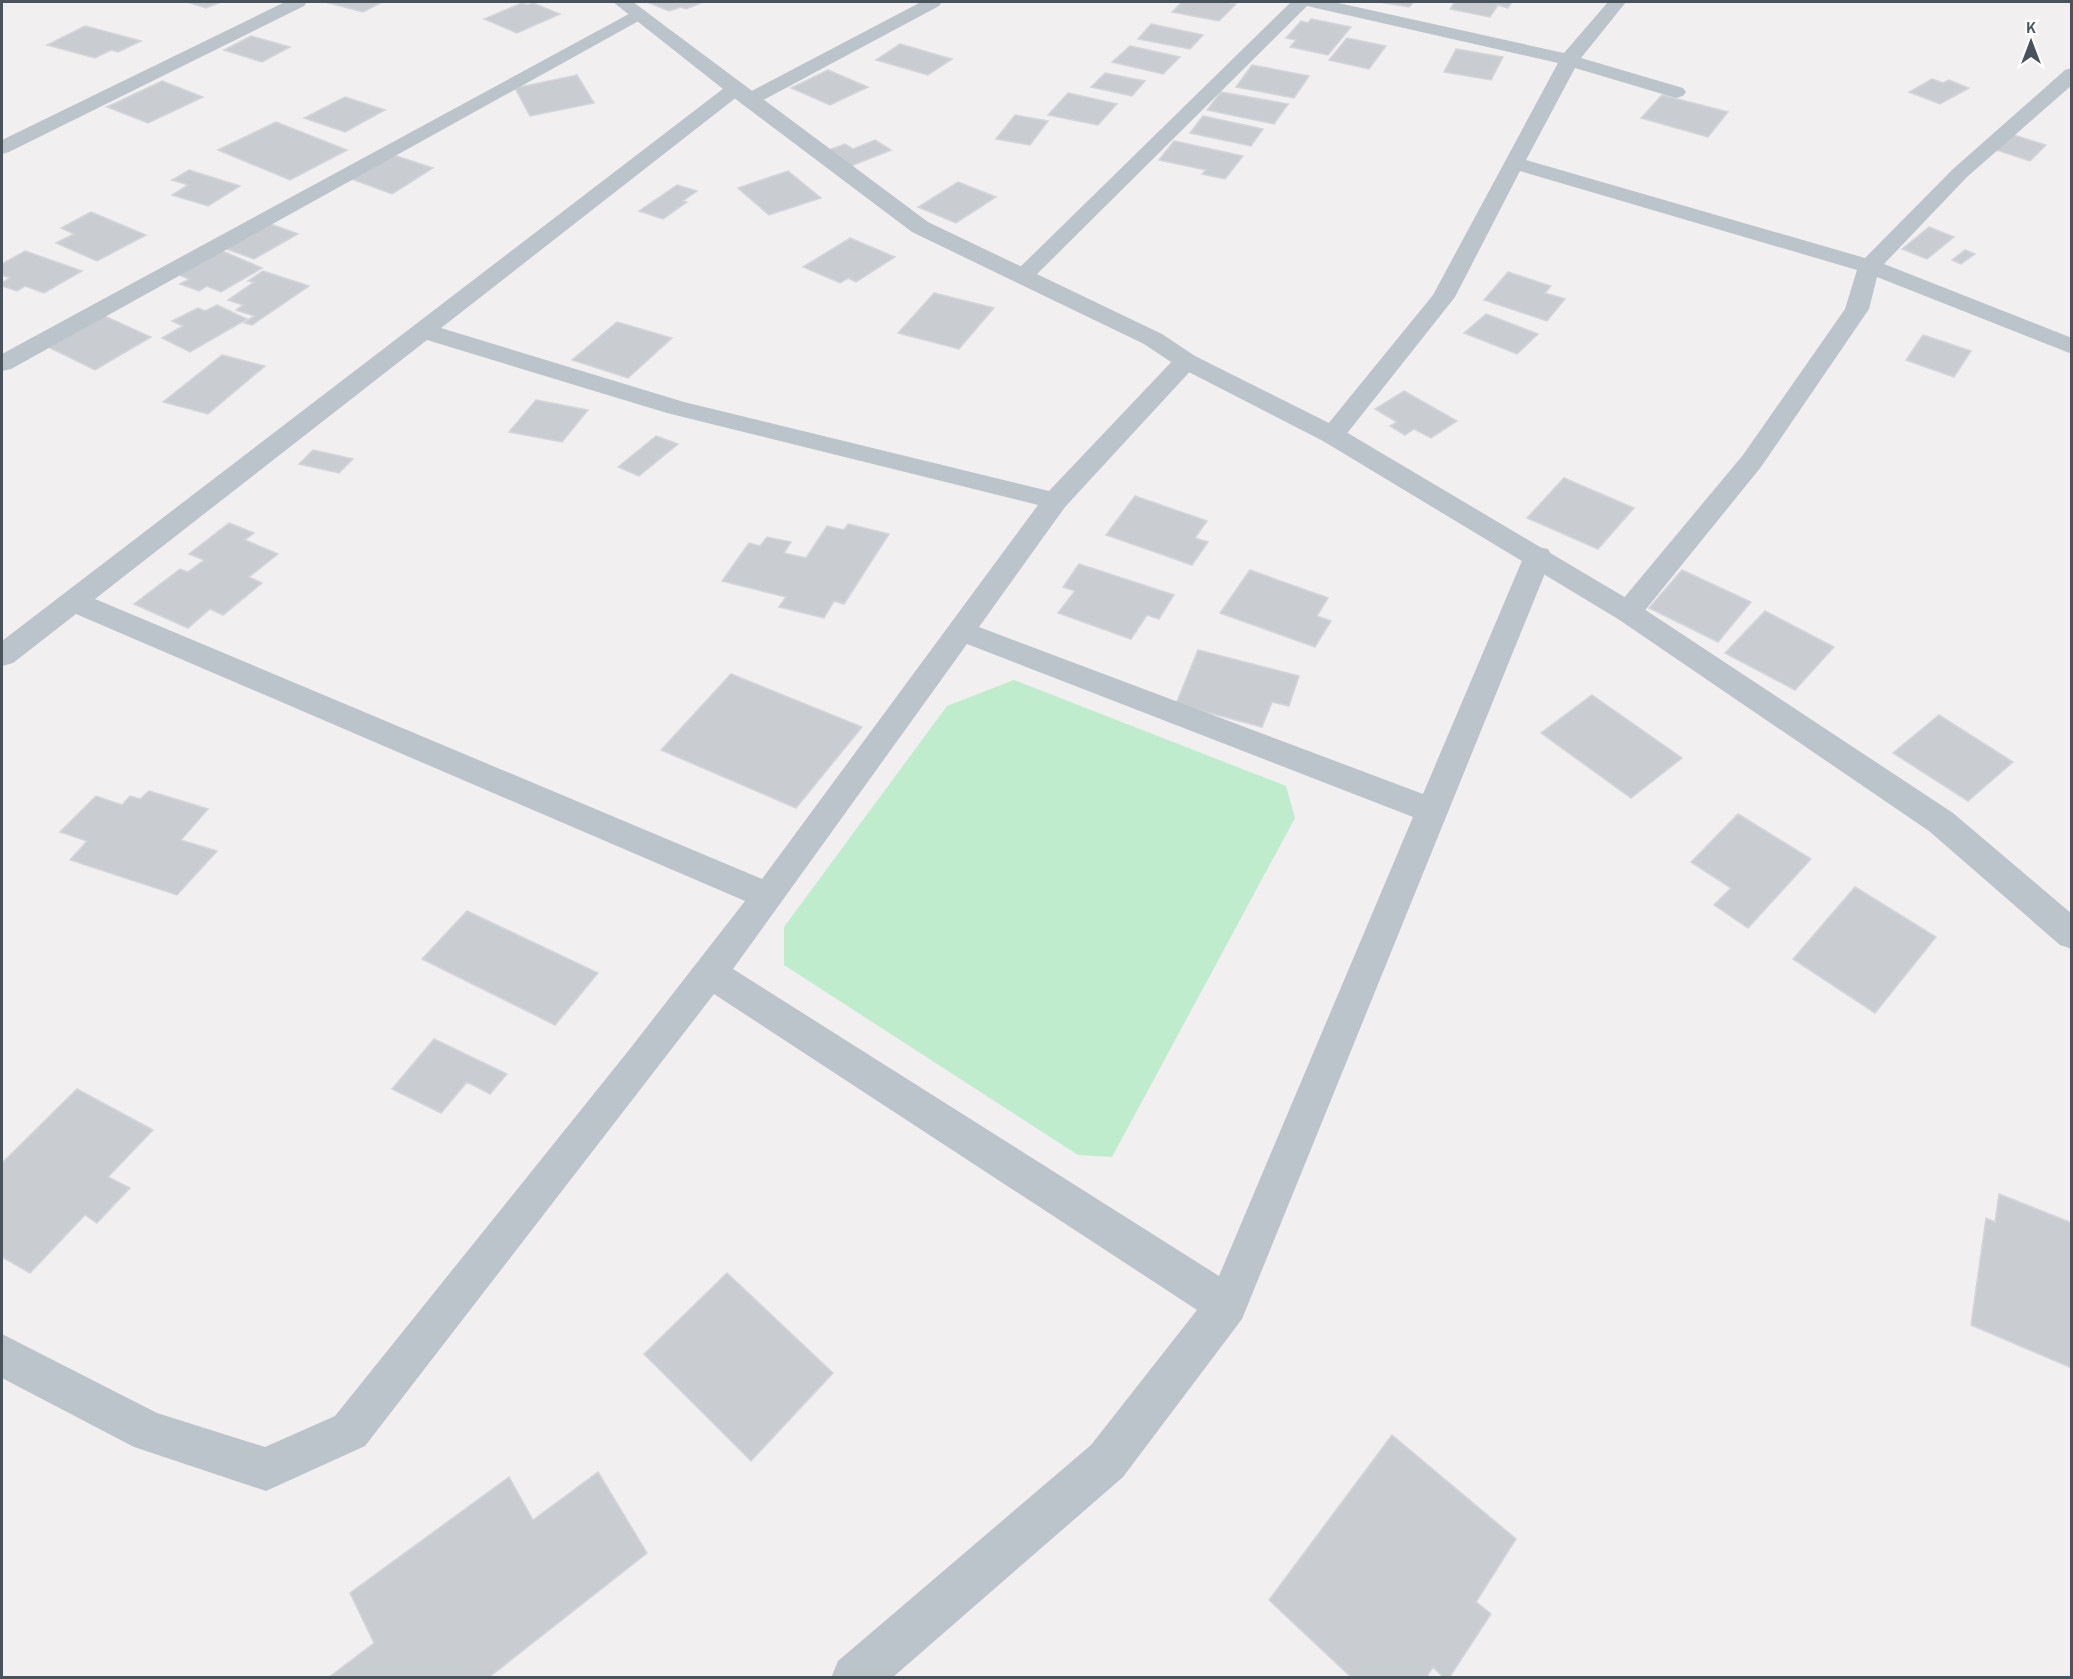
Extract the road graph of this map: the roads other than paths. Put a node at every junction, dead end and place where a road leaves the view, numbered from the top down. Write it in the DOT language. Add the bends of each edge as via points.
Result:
graph roads {
  1 [pos="298,2"];
  2 [pos="933,2"];
  3 [pos="1301,2"];
  4 [pos="1312,2"];
  5 [pos="1617,2"];
  6 [pos="630,8"];
  7 [pos="1569,60"];
  8 [pos="2072,75"];
  9 [pos="1676,92"];
  10 [pos="742,94"];
  11 [pos="2,148"];
  12 [pos="1515,163"];
  13 [pos="1869,266"];
  14 [pos="1022,276"];
  15 [pos="424,331"];
  16 [pos="2072,346"];
  17 [pos="1186,361"];
  18 [pos="2,364"];
  19 [pos="1332,435"];
  20 [pos="1054,501"];
  21 [pos="1538,556"];
  22 [pos="73,601"];
  23 [pos="1628,612"];
  24 [pos="961,631"];
  25 [pos="2,656"];
  26 [pos="1432,811"];
  27 [pos="768,897"];
  28 [pos="2072,934"];
  29 [pos="710,973"];
  30 [pos="1227,1305"];
  31 [pos="2,1355"];
  32 [pos="855,1677"];
  1 -- 11 [label="street"];
  2 -- 10 [label="street" via="833,57"];
  3 -- 14 [label="street"];
  4 -- 7 [label="street"];
  5 -- 7 [label="street"];
  6 -- 10 [label="street"];
  6 -- 18 [label="street"];
  7 -- 9 [label="street"];
  7 -- 12 [label="street"];
  8 -- 13 [label="street" via="2054,101 1960,173"];
  10 -- 14 [label="street" via="920,227"];
  10 -- 15 [label="street"];
  12 -- 13 [label="street"];
  12 -- 19 [label="street" via="1443,297"];
  13 -- 16 [label="street"];
  13 -- 23 [label="street" via="1857,309 1765,442"];
  14 -- 17 [label="street" via="1153,339"];
  15 -- 20 [label="street" via="676,408"];
  15 -- 22 [label="street"];
  17 -- 19 [label="street"];
  17 -- 20 [label="street"];
  19 -- 21 [label="street"];
  20 -- 24 [label="street"];
  21 -- 23 [label="street"];
  21 -- 26 [label="street"];
  22 -- 25 [label="street"];
  22 -- 27 [label="street"];
  23 -- 28 [label="street" via="1941,822"];
  24 -- 26 [label="street"];
  24 -- 27 [label="street"];
  26 -- 30 [label="street"];
  27 -- 29 [label="street"];
  29 -- 30 [label="street"];
  29 -- 31 [label="street" via="350,1431 266,1469 149,1432"];
  30 -- 32 [label="street" via="1107,1461"];
}
